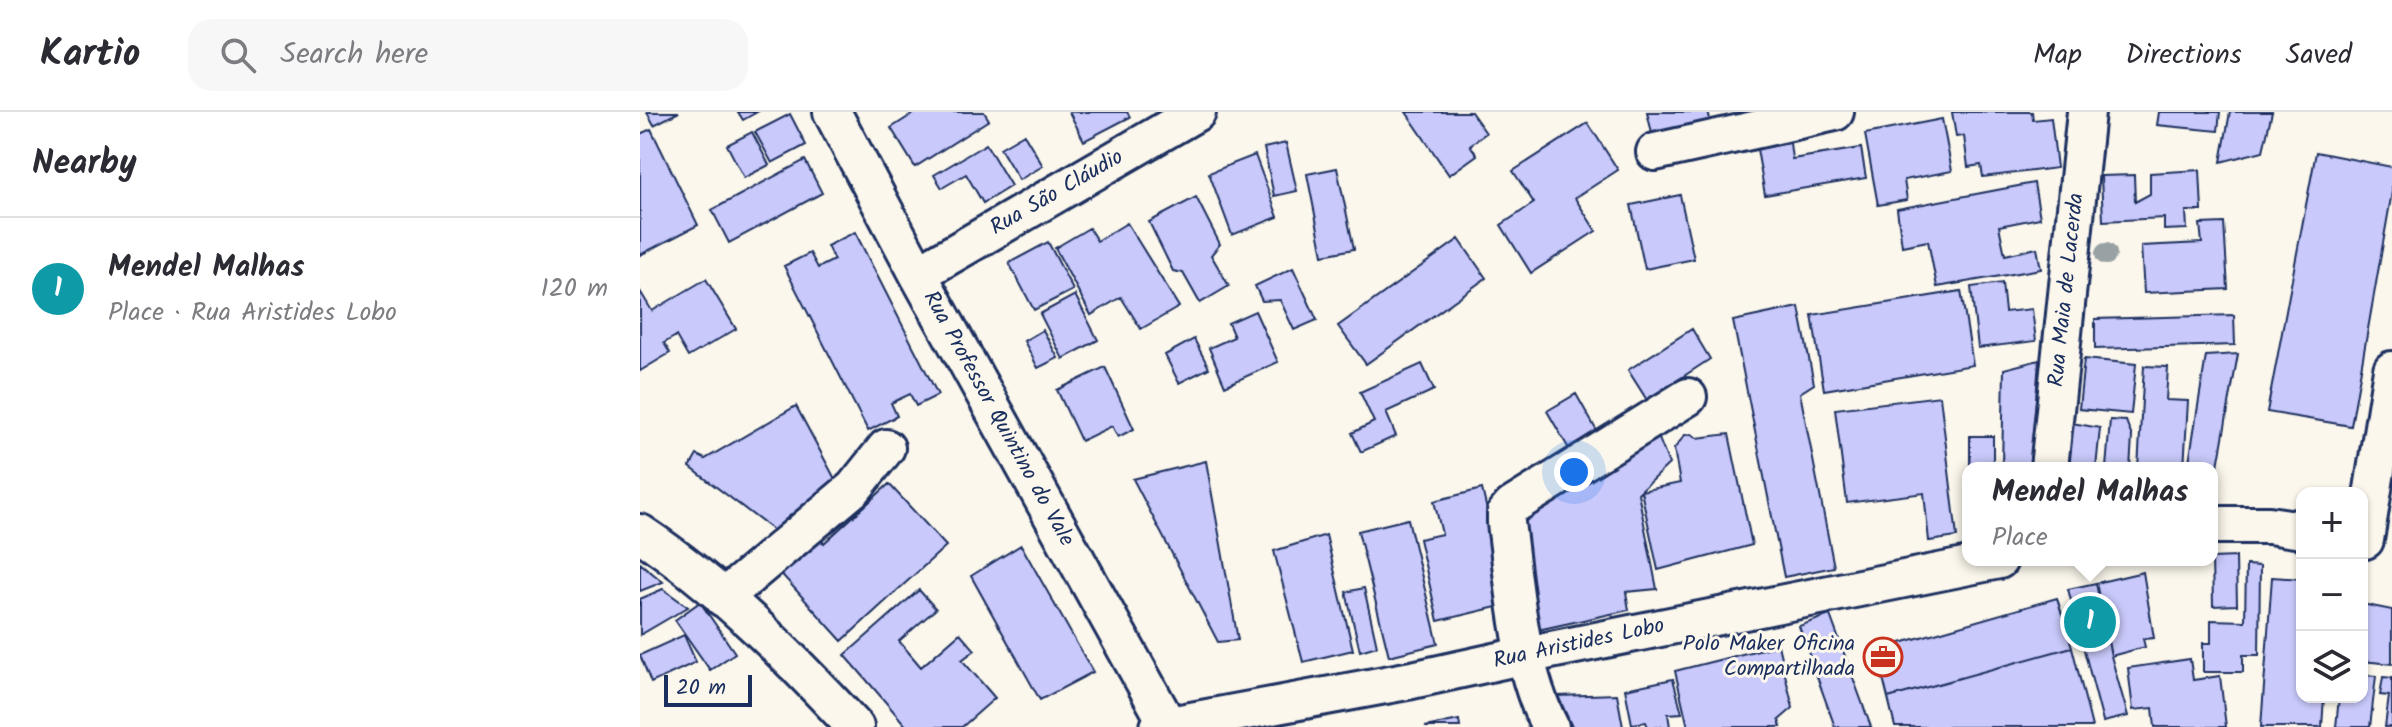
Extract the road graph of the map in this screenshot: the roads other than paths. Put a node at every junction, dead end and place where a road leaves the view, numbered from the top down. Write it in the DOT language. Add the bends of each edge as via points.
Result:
graph roads {
  1 [pos="832,112"];
  2 [pos="1197,112"];
  3 [pos="1835,112"];
  4 [pos="2086,112"];
  5 [pos="1655,152"];
  6 [pos="918,274"];
  7 [pos="2392,370"];
  8 [pos="1688,397"];
  9 [pos="886,448"];
  10 [pos="2050,462"];
  11 [pos="2218,525"];
  12 [pos="2296,529"];
  13 [pos="640,533"];
  14 [pos="2373,541"];
  15 [pos="1969,566"];
  16 [pos="723,598"];
  17 [pos="1526,655"];
  18 [pos="1164,726"];
  19 [pos="855,727"];
  20 [pos="1550,727"];
  1 -- 6 [label="street, Rua Professor Quintino do Vale"];
  2 -- 6 [label="street, Rua São Cláudio"];
  3 -- 5 [label="street"];
  4 -- 10 [label="street, Rua Maia de Lacerda"];
  6 -- 18 [label="street, Rua Professor Quintino do Vale"];
  7 -- 14 [label="street"];
  8 -- 17 [label="street" via="1506,513"];
  9 -- 16 [label="street" via="854,488"];
  11 -- 12 [label="street"];
  13 -- 16 [label="street"];
  15 -- 17 [label="street, Rua Aristides Lobo"];
  16 -- 19 [label="street"];
  17 -- 18 [label="street, Rua Aristides Lobo"];
  17 -- 20 [label="street"];
}
